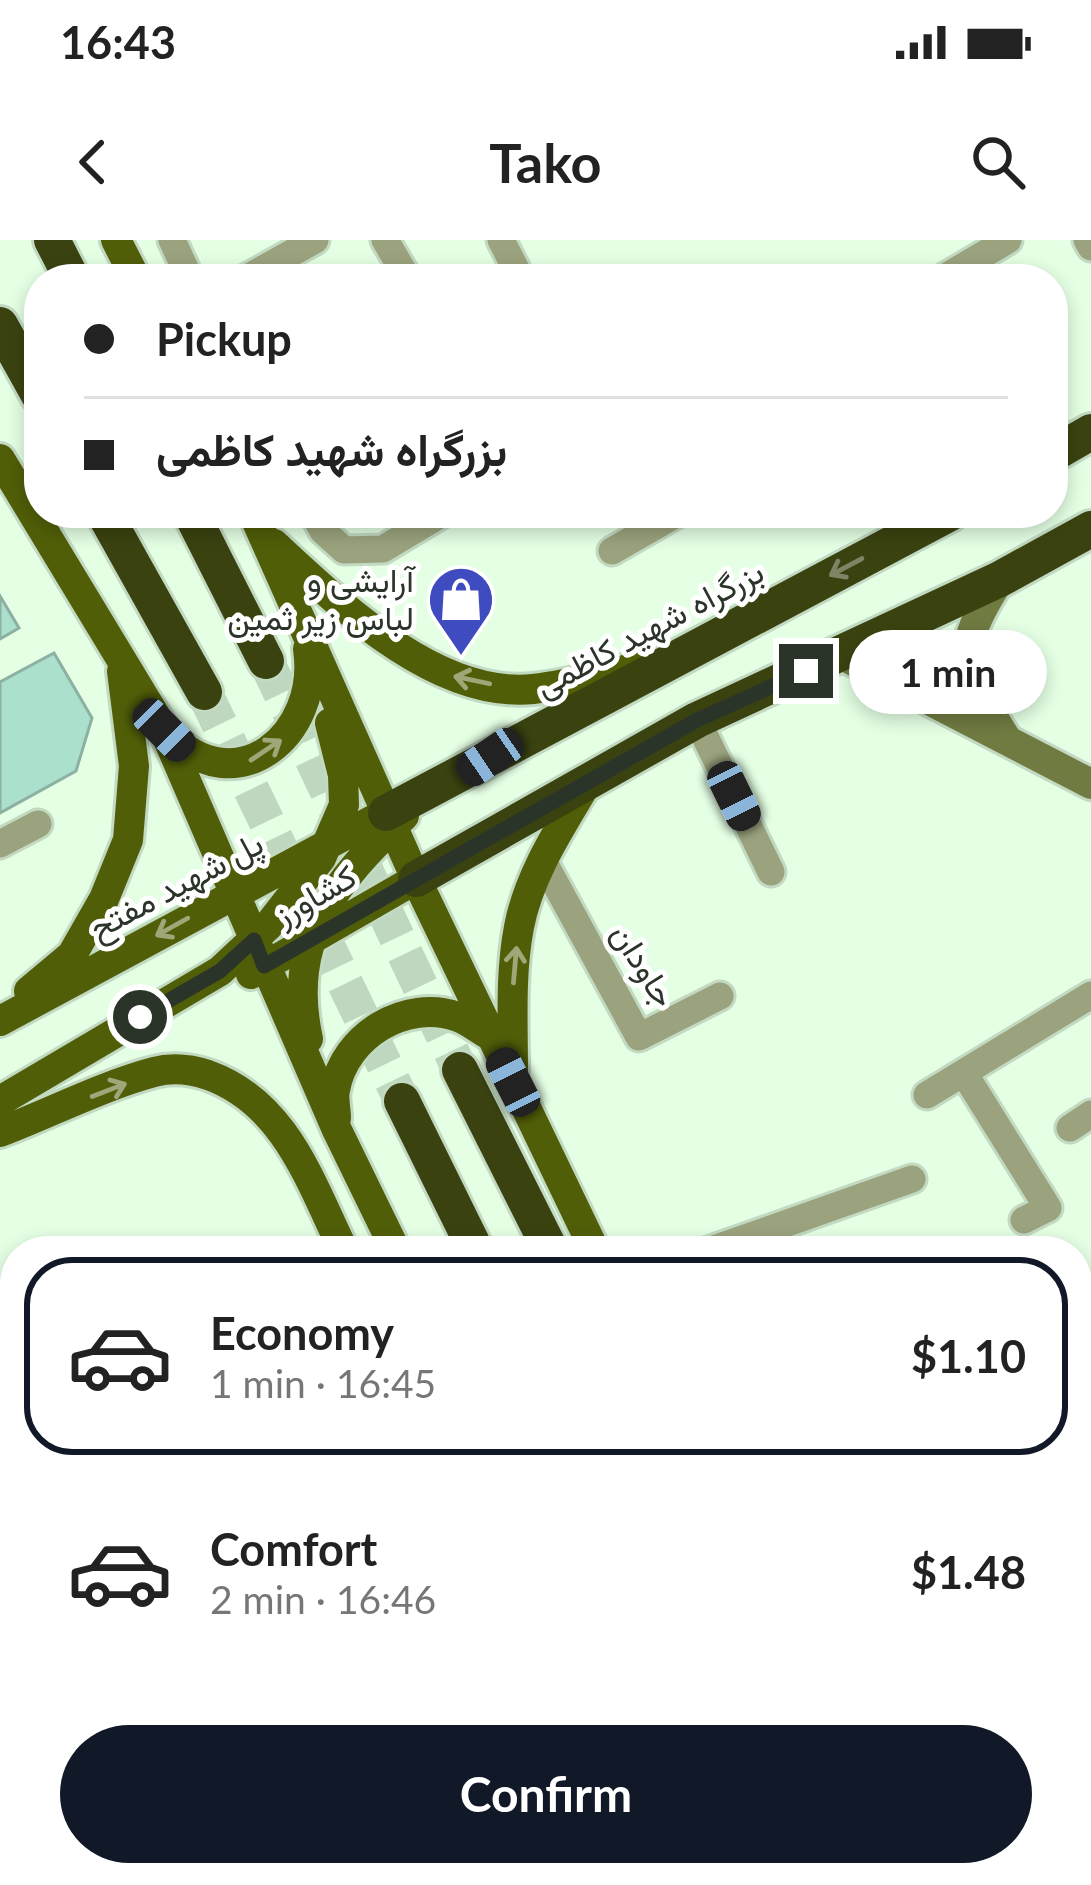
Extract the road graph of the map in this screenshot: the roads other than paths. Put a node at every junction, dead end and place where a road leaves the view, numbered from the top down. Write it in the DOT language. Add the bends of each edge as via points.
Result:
graph roads {
  1 [pos="315,240"];
  2 [pos="1008,240"];
  3 [pos="272,264"];
  4 [pos="967,264"];
  5 [pos="0,325"];
  6 [pos="24,368"];
  7 [pos="0,459"];
  8 [pos="24,499"];
  9 [pos="42,528"];
  10 [pos="112,528"];
  11 [pos="199,528"];
  12 [pos="260,528"];
  13 [pos="263,528"];
  14 [pos="321,528"];
  15 [pos="418,528"];
  16 [pos="652,528"];
  17 [pos="922,528"];
  18 [pos="1091,529"];
  19 [pos="613,550"];
  20 [pos="1000,579"];
  21 [pos="305,630"];
  22 [pos="842,655"];
  23 [pos="121,659"];
  24 [pos="266,661"];
  25 [pos="669,661"];
  26 [pos="204,692"];
  27 [pos="697,720"];
  28 [pos="164,730"];
  29 [pos="1007,740"];
  30 [pos="588,782"];
  31 [pos="1091,784"];
  32 [pos="389,820"];
  33 [pos="38,824"];
  34 [pos="0,844"];
  35 [pos="328,844"];
  36 [pos="542,859"];
  37 [pos="771,872"];
  38 [pos="416,879"];
  39 [pos="234,893"];
  40 [pos="308,940"];
  41 [pos="259,953"];
  42 [pos="1091,995"];
  43 [pos="720,996"];
  44 [pos="0,1018"];
  45 [pos="490,1036"];
  46 [pos="460,1070"];
  47 [pos="964,1072"];
  48 [pos="513,1082"];
  49 [pos="927,1095"];
  50 [pos="0,1101"];
  51 [pos="402,1101"];
  52 [pos="0,1115"];
  53 [pos="337,1130"];
  54 [pos="0,1132"];
  55 [pos="912,1179"];
  56 [pos="1024,1220"];
  57 [pos="337,1236"];
  58 [pos="389,1236"];
  59 [pos="469,1236"];
  60 [pos="543,1236"];
  61 [pos="588,1236"];
  62 [pos="750,1236"];
  1 -- 3 [label="street"];
  2 -- 4 [label="street"];
  5 -- 6 [label="highway"];
  7 -- 8 [label="main road"];
  9 -- 23 [label="main road"];
  10 -- 26 [label="highway"];
  11 -- 24 [label="highway"];
  12 -- 21 [label="main road"];
  25 -- 13 [label="main road, one-way" via="530,690 467,682 430,669 319,585"];
  14 -- 15 [label="street" via="344,550 383,549"];
  16 -- 19 [label="street"];
  17 -- 25 [label="highway, بزرگراه شهید کاظمی, one-way"];
  18 -- 20 [label="highway"];
  20 -- 22 [label="highway"];
  20 -- 29 [label="street" via="965,654"];
  28 -- 21 [label="main road, one-way" via="186,753 215,762 249,762 275,748 308,689"];
  21 -- 32 [label="main road"];
  21 -- 35 [label="main road" via="343,775 344,805"];
  22 -- 27 [label="highway"];
  22 -- 29 [label="street"];
  23 -- 28 [label="main road"];
  23 -- 44 [label="main road" via="134,766 128,840 72,955"];
  25 -- 32 [label="highway, بزرگراه شهید کاظمی"];
  27 -- 30 [label="highway"];
  27 -- 37 [label="street"];
  28 -- 39 [label="main road"];
  29 -- 31 [label="street"];
  30 -- 36 [label="main road"];
  30 -- 38 [label="highway"];
  32 -- 35 [label="main road, پل شهید مفتح"];
  32 -- 38 [label="main road"];
  32 -- 40 [label="main road" via="333,891"];
  33 -- 34 [label="street"];
  35 -- 39 [label="main road, پل شهید مفتح"];
  35 -- 41 [label="main road"];
  36 -- 43 [label="street, جاودان" via="639,1037"];
  48 -- 36 [label="main road, one-way" via="519,925"];
  38 -- 40 [label="main road, کشاورز"];
  38 -- 45 [label="main road"];
  39 -- 41 [label="main road"];
  39 -- 44 [label="main road, پل شهید مفتح, one-way"];
  40 -- 41 [label="main road, کشاورز"];
  40 -- 53 [label="main road" via="302,1012"];
  41 -- 50 [label="main road"];
  41 -- 52 [label="main road, کشاورز"];
  41 -- 53 [label="main road"];
  42 -- 47 [label="street"];
  45 -- 48 [label="main road"];
  45 -- 53 [label="main road" via="457,1016 416,1012 379,1025 342,1072"];
  46 -- 60 [label="highway"];
  47 -- 49 [label="street"];
  47 -- 56 [label="street" via="1048,1208"];
  48 -- 61 [label="main road"];
  51 -- 59 [label="highway"];
  53 -- 58 [label="main road"];
  54 -- 57 [label="main road, one-way" via="157,1071 189,1069 260,1103 288,1137"];
  55 -- 62 [label="street"];
}
